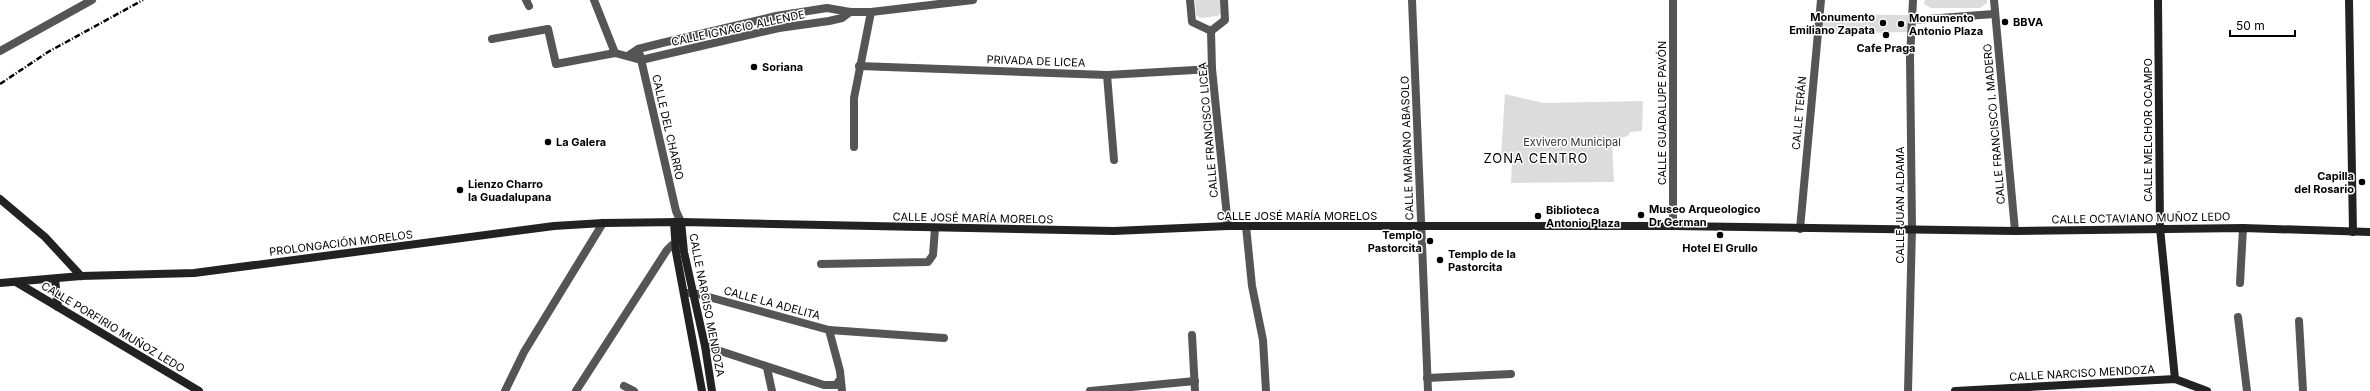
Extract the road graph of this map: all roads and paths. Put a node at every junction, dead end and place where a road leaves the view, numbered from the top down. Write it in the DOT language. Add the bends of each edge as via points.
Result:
graph roads {
  1 [pos="92,0"];
  2 [pos="594,0"];
  3 [pos="973,0"];
  4 [pos="1190,0"];
  5 [pos="1224,0"];
  6 [pos="1412,0"];
  7 [pos="1673,0"];
  8 [pos="1821,0"];
  9 [pos="1913,0"];
  10 [pos="1994,0"];
  11 [pos="2158,0"];
  12 [pos="2349,0"];
  13 [pos="850,12"];
  14 [pos="871,12"];
  15 [pos="1994,14"];
  16 [pos="1913,20"];
  17 [pos="1211,31"];
  18 [pos="492,39"];
  19 [pos="1,49"];
  20 [pos="638,49"];
  21 [pos="615,53"];
  22 [pos="629,55"];
  23 [pos="641,60"];
  24 [pos="860,66"];
  25 [pos="1212,69"];
  26 [pos="1106,75"];
  27 [pos="854,147"];
  28 [pos="1114,160"];
  29 [pos="0,199"];
  30 [pos="677,222"];
  31 [pos="603,223"];
  32 [pos="1228,226"];
  33 [pos="1246,226"];
  34 [pos="1420,226"];
  35 [pos="1673,226"];
  36 [pos="935,228"];
  37 [pos="1800,228"];
  38 [pos="1912,228"];
  39 [pos="2160,228"];
  40 [pos="2243,228"];
  41 [pos="2015,231"];
  42 [pos="2354,232"];
  43 [pos="2370,232"];
  44 [pos="679,243"];
  45 [pos="821,264"];
  46 [pos="80,276"];
  47 [pos="56,279"];
  48 [pos="16,282"];
  49 [pos="2240,283"];
  50 [pos="0,284"];
  51 [pos="685,293"];
  52 [pos="694,293"];
  53 [pos="58,307"];
  54 [pos="2238,317"];
  55 [pos="2299,321"];
  56 [pos="829,330"];
  57 [pos="1192,335"];
  58 [pos="944,338"];
  59 [pos="705,346"];
  60 [pos="767,368"];
  61 [pos="1510,374"];
  62 [pos="1427,378"];
  63 [pos="2175,379"];
  64 [pos="839,381"];
  65 [pos="1195,381"];
  66 [pos="624,386"];
  67 [pos="198,391"];
  68 [pos="505,391"];
  69 [pos="576,391"];
  70 [pos="634,391"];
  71 [pos="702,391"];
  72 [pos="712,391"];
  73 [pos="772,391"];
  74 [pos="842,391"];
  75 [pos="1090,391"];
  76 [pos="1195,391"];
  77 [pos="1266,391"];
  78 [pos="1428,391"];
  79 [pos="1908,391"];
  80 [pos="1955,391"];
  81 [pos="2207,391"];
  82 [pos="2248,391"];
  83 [pos="2303,391"];
  1 -- 19 [label="street"];
  2 -- 21 [label="street"];
  3 -- 14 [label="street, CALLE IGNACIO ALLENDE"];
  4 -- 17 [label="street" via="1192,22"];
  5 -- 17 [label="street" via="1225,20"];
  6 -- 34 [label="street, CALLE MARIANO ABASOLO"];
  7 -- 35 [label="street, CALLE GUADALUPE PAVÓN"];
  8 -- 37 [label="street, CALLE TERÁN"];
  9 -- 16 [label="street, CALLE JUAN ALDAMA"];
  10 -- 15 [label="street, CALLE FRANCISCO I. MADERO"];
  11 -- 39 [label="street, CALLE MELCHOR OCAMPO"];
  12 -- 42 [label="street"];
  13 -- 14 [label="street, CALLE IGNACIO ALLENDE"];
  13 -- 20 [label="street, CALLE IGNACIO ALLENDE" via="827,8 784,15"];
  13 -- 23 [label="street, CALLE IGNACIO ALLENDE" via="842,18 829,21 779,28"];
  14 -- 24 [label="street"];
  15 -- 16 [label="street"];
  15 -- 41 [label="street, CALLE FRANCISCO I. MADERO"];
  16 -- 38 [label="street, CALLE JUAN ALDAMA" via="1910,57"];
  17 -- 25 [label="street, CALLE FRANCISCO LICEA"];
  18 -- 21 [label="street" via="548,29 556,64"];
  20 -- 22 [label="street, CALLE IGNACIO ALLENDE"];
  20 -- 23 [label="street, CALLE DEL CHARRO"];
  21 -- 22 [label="street"];
  22 -- 23 [label="street"];
  23 -- 30 [label="street, CALLE DEL CHARRO"];
  24 -- 26 [label="street, PRIVADA DE LICEA"];
  24 -- 27 [label="street" via="854,98"];
  25 -- 26 [label="street, PRIVADA DE LICEA"];
  25 -- 32 [label="street, CALLE FRANCISCO LICEA"];
  26 -- 28 [label="street"];
  29 -- 46 [label="street" via="45,237"];
  30 -- 31 [label="street, PROLONGACIÓN MORELOS"];
  30 -- 36 [label="street, CALLE JOSÉ MARÍA MORELOS"];
  30 -- 44 [label="street, CALLE NARCISO MENDOZA"];
  31 -- 46 [label="street, PROLONGACIÓN MORELOS" via="554,226 194,272"];
  31 -- 68 [label="street" via="524,352"];
  32 -- 33 [label="street, CALLE JOSÉ MARÍA MORELOS"];
  32 -- 36 [label="street, CALLE JOSÉ MARÍA MORELOS" via="1114,231"];
  33 -- 34 [label="street, CALLE JOSÉ MARÍA MORELOS"];
  33 -- 77 [label="street" via="1252,286 1263,340"];
  34 -- 35 [label="street, CALLE JOSÉ MARÍA MORELOS"];
  34 -- 62 [label="street, CALLE MARIANO ABASOLO"];
  35 -- 37 [label="street, CALLE JOSÉ MARÍA MORELOS"];
  36 -- 45 [label="street" via="933,255 928,262"];
  37 -- 38 [label="street, CALLE JOSÉ MARÍA MORELOS"];
  38 -- 41 [label="street, CALLE OCTAVIANO MUÑOZ LEDO"];
  38 -- 79 [label="street, CALLE JUAN ALDAMA"];
  39 -- 40 [label="street, CALLE OCTAVIANO MUÑOZ LEDO"];
  39 -- 41 [label="street, CALLE OCTAVIANO MUÑOZ LEDO"];
  39 -- 63 [label="street, CALLE MELCHOR OCAMPO"];
  40 -- 42 [label="street, CALLE OCTAVIANO MUÑOZ LEDO"];
  40 -- 49 [label="street"];
  42 -- 43 [label="street, CALLE OCTAVIANO MUÑOZ LEDO"];
  44 -- 51 [label="street, CALLE NARCISO MENDOZA"];
  44 -- 52 [label="street, CALLE NARCISO MENDOZA"];
  44 -- 69 [label="street" via="668,250"];
  46 -- 47 [label="street, PROLONGACIÓN MORELOS"];
  47 -- 48 [label="street, PROLONGACIÓN MORELOS"];
  47 -- 53 [label="street"];
  48 -- 50 [label="street, PROLONGACIÓN MORELOS"];
  48 -- 53 [label="street, CALLE PORFIRIO MUÑOZ LEDO"];
  51 -- 52 [label="street, CALLE LA ADELITA"];
  51 -- 71 [label="street, CALLE NARCISO MENDOZA"];
  52 -- 56 [label="street, CALLE LA ADELITA"];
  52 -- 59 [label="street, CALLE NARCISO MENDOZA"];
  53 -- 67 [label="street, CALLE PORFIRIO MUÑOZ LEDO"];
  54 -- 82 [label="street"];
  55 -- 83 [label="street"];
  56 -- 58 [label="street, CALLE LA ADELITA"];
  56 -- 64 [label="street" via="840,370"];
  57 -- 65 [label="street"];
  59 -- 60 [label="street"];
  59 -- 72 [label="street, CALLE NARCISO MENDOZA"];
  60 -- 64 [label="street" via="824,385 836,385"];
  60 -- 73 [label="street"];
  61 -- 62 [label="street"];
  62 -- 78 [label="street, CALLE MARIANO ABASOLO"];
  63 -- 80 [label="street, CALLE NARCISO MENDOZA"];
  63 -- 81 [label="street, CALLE NARCISO MENDOZA"];
  64 -- 74 [label="street"];
  65 -- 75 [label="street"];
  65 -- 76 [label="street"];
  66 -- 70 [label="street"];
}
